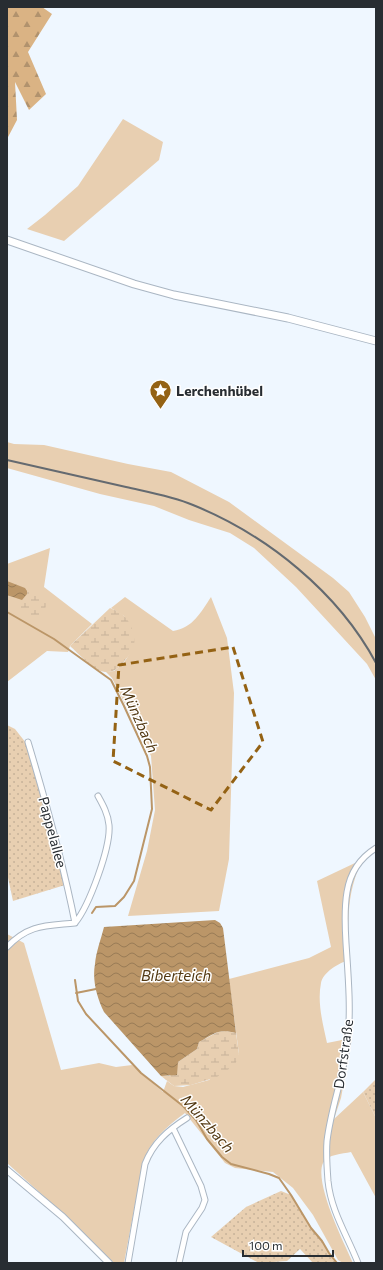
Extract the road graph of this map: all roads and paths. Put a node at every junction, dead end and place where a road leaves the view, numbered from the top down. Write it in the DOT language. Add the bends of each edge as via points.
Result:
graph roads {
  1 [pos="7,240"];
  2 [pos="376,341"];
  3 [pos="28,742"];
  4 [pos="98,796"];
  5 [pos="376,848"];
  6 [pos="76,924"];
  7 [pos="7,947"];
  8 [pos="187,1118"];
  9 [pos="174,1128"];
  10 [pos="7,1170"];
  11 [pos="109,1263"];
  12 [pos="128,1263"];
  13 [pos="179,1263"];
  14 [pos="358,1263"];
  1 -- 2 [label="main road" via="134,284 174,295 288,318"];
  3 -- 6 [label="street, Pappelallee"];
  4 -- 6 [label="street" via="106,810 109,836 91,893"];
  5 -- 14 [label="street, Dorfstraße" via="355,868 347,892 345,929 348,1037 327,1143 331,1197"];
  6 -- 7 [label="street" via="40,926 17,937"];
  8 -- 9 [label="street"];
  9 -- 12 [label="street" via="155,1144 145,1164"];
  9 -- 13 [label="street" via="205,1200 186,1232"];
  10 -- 11 [label="street" via="63,1217"];
}
